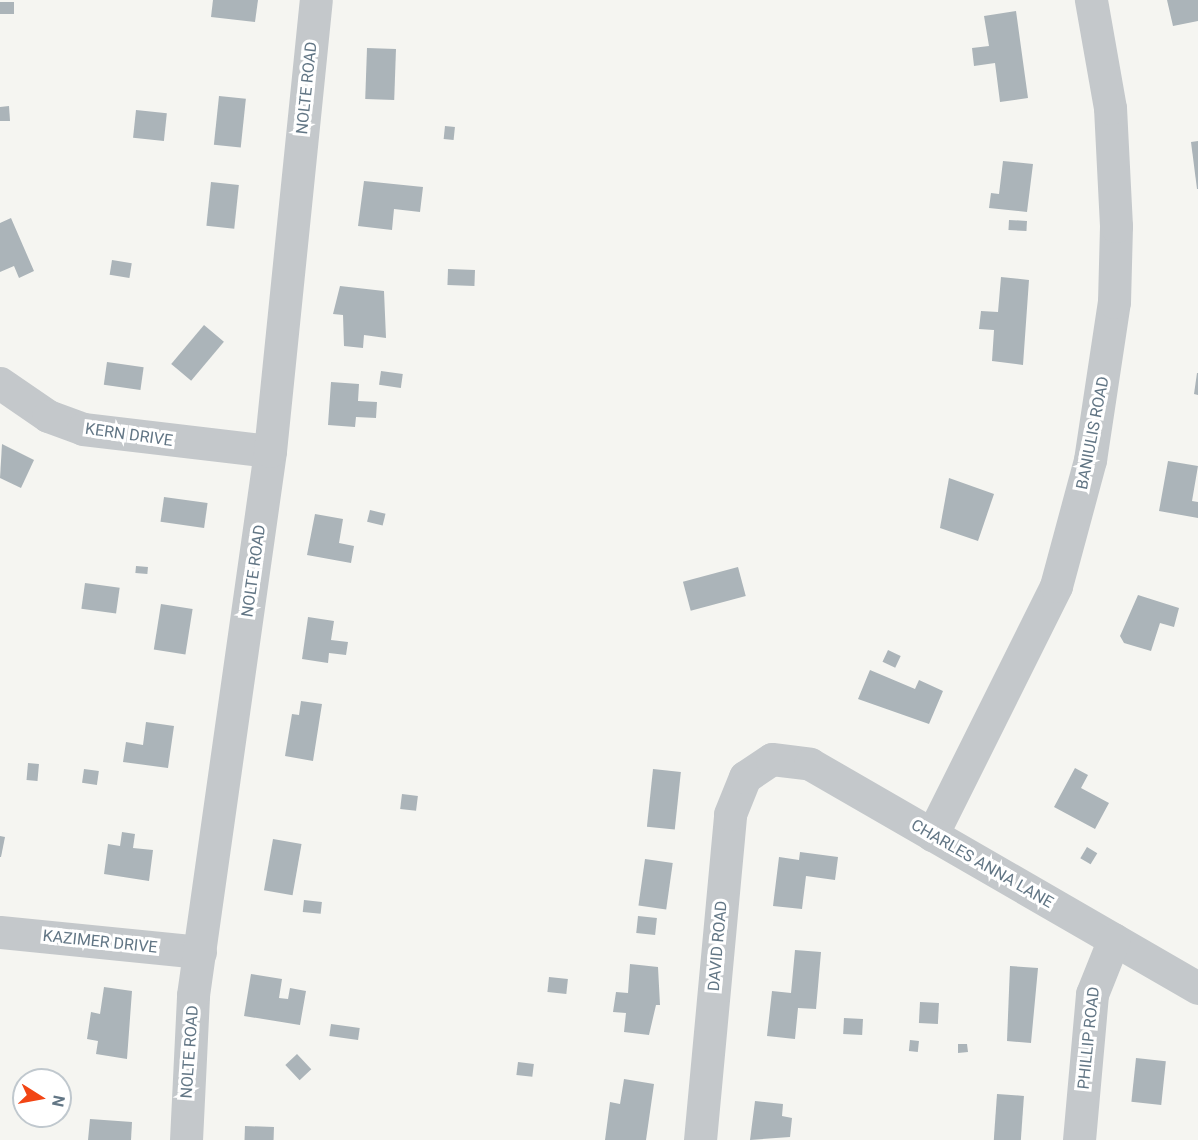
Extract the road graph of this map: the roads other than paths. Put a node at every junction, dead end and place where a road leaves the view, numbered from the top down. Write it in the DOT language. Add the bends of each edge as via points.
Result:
graph roads {
  1 [pos="316,0"];
  2 [pos="1091,0"];
  3 [pos="0,384"];
  4 [pos="270,451"];
  5 [pos="761,762"];
  6 [pos="932,835"];
  7 [pos="0,932"];
  8 [pos="1114,939"];
  9 [pos="200,952"];
  10 [pos="1198,988"];
  11 [pos="186,1140"];
  12 [pos="700,1140"];
  13 [pos="1079,1140"];
  1 -- 4 [label="street, NOLTE ROAD"];
  2 -- 6 [label="street, BANIULIS ROAD" via="1110,108 1116,236 1114,302 1090,460 1056,586"];
  3 -- 4 [label="street, KERN DRIVE" via="48,416 83,429"];
  4 -- 9 [label="street, NOLTE ROAD"];
  5 -- 6 [label="street, CHARLES ANNA LANE" via="800,760"];
  5 -- 12 [label="street, DAVID ROAD" via="739,785 730,814"];
  6 -- 8 [label="street, CHARLES ANNA LANE"];
  7 -- 9 [label="street, KAZIMER DRIVE"];
  8 -- 10 [label="street, CHARLES ANNA LANE"];
  8 -- 13 [label="street, PHILLIP ROAD" via="1092,994"];
  9 -- 11 [label="street, NOLTE ROAD" via="188,1045"];
}
